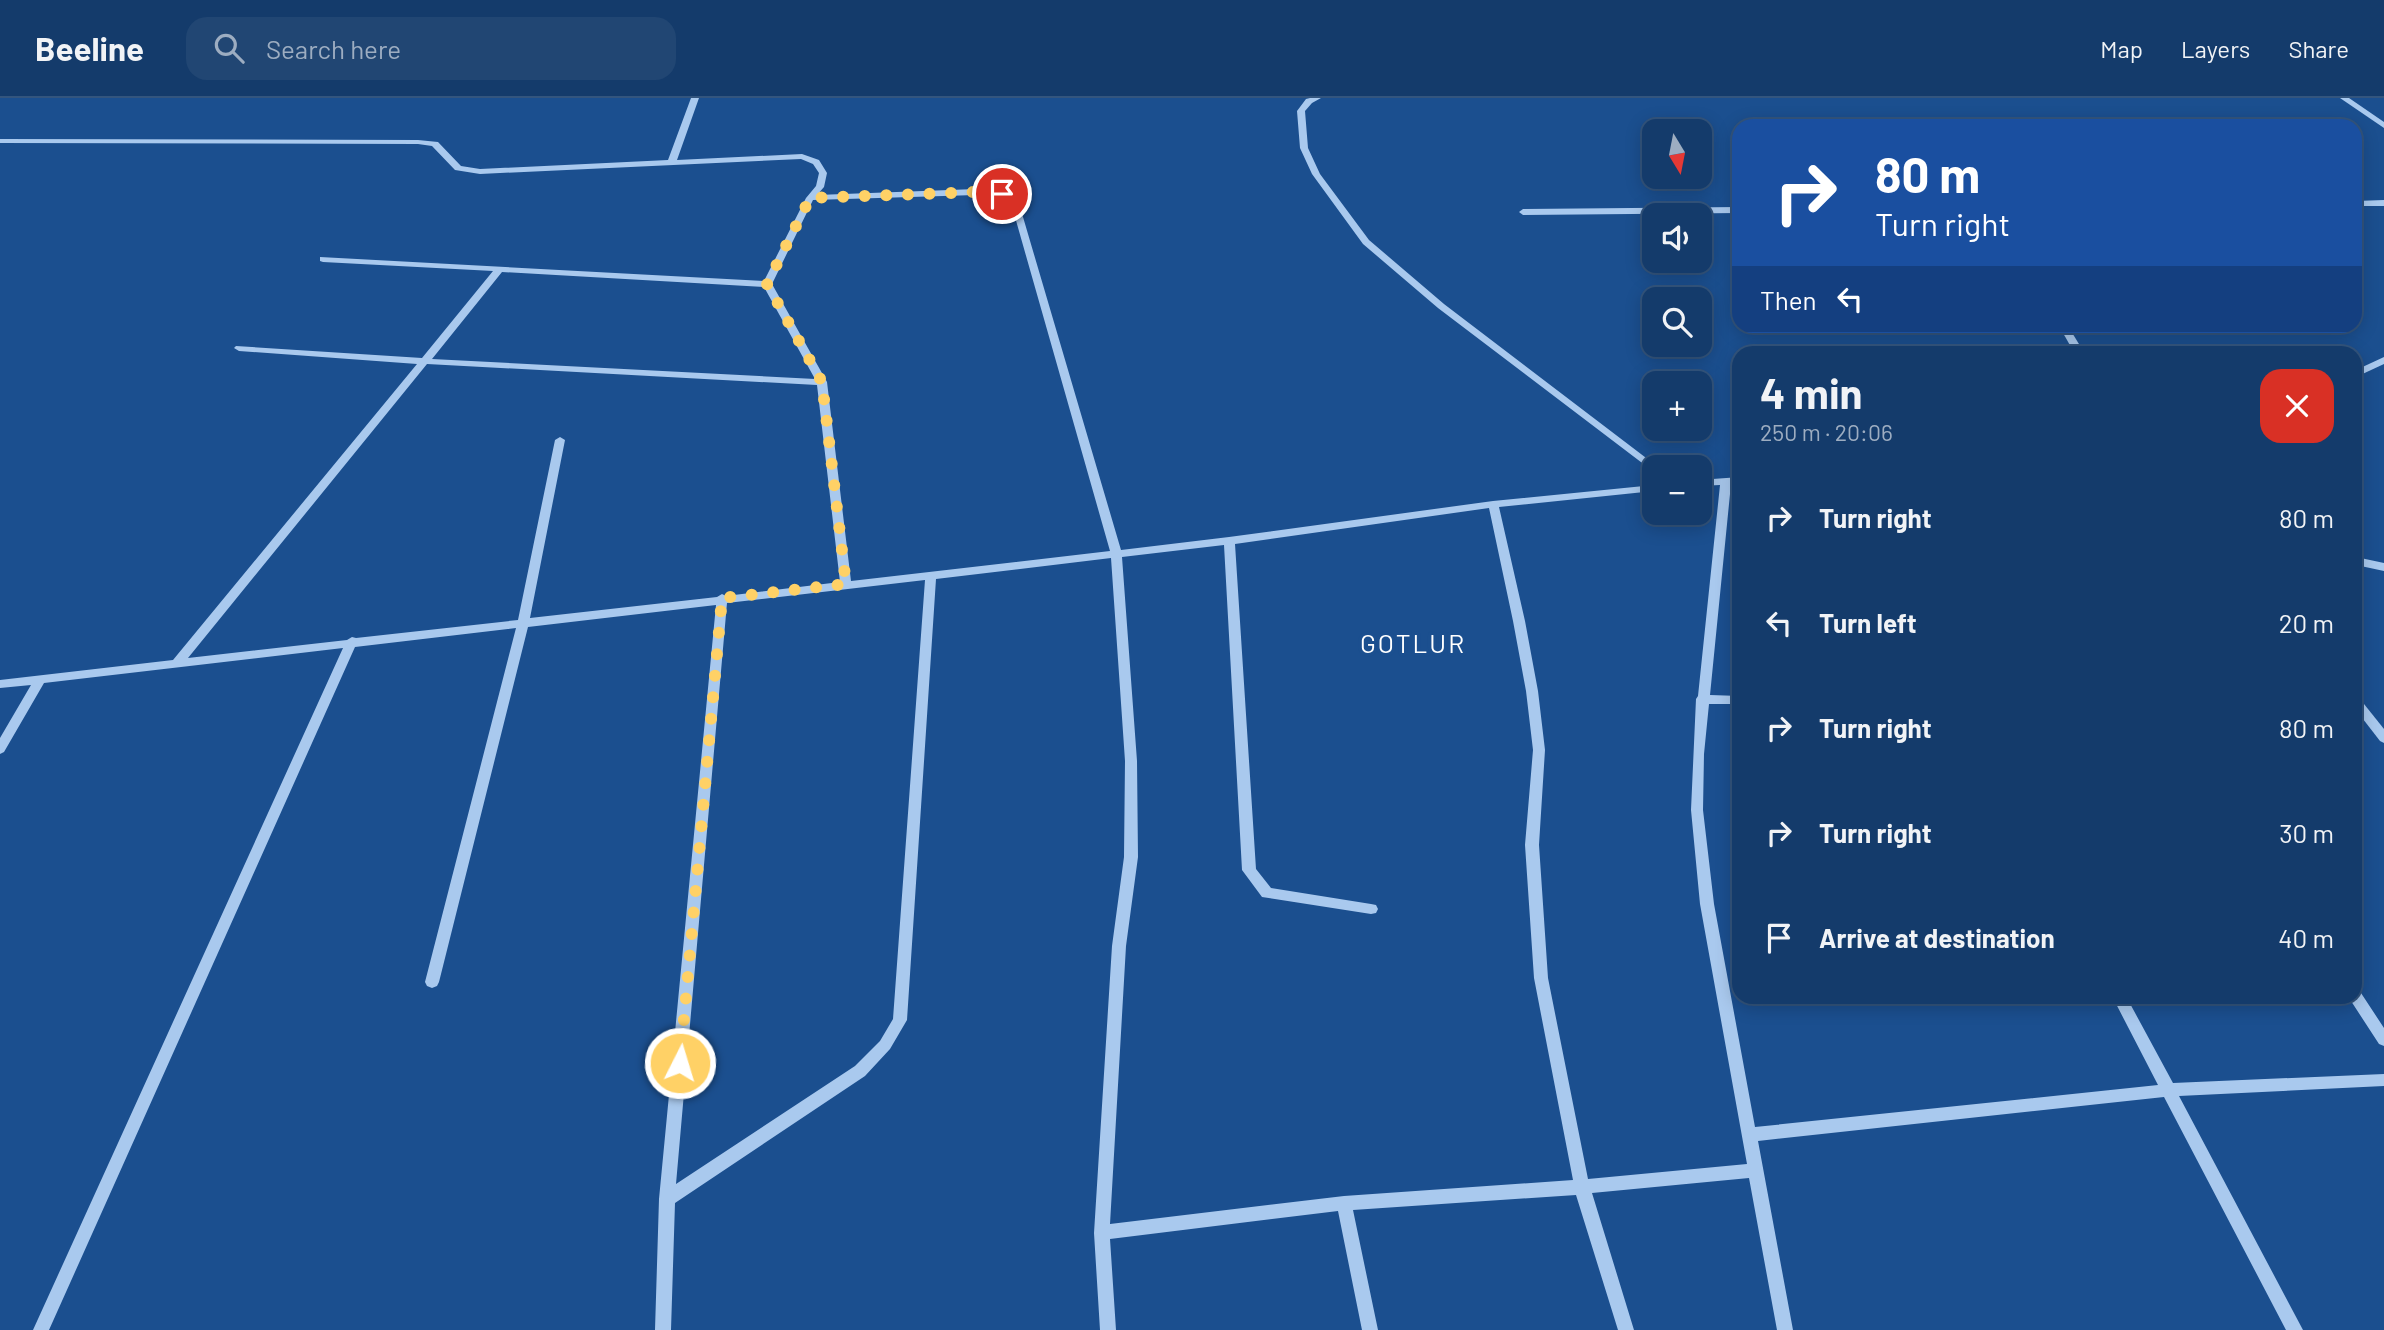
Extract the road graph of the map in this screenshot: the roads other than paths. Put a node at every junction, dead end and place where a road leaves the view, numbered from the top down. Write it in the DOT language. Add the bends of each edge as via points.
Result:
graph roads {
  1 [pos="695,98"];
  2 [pos="1317,98"];
  3 [pos="2344,98"];
  4 [pos="2384,126"];
  5 [pos="0,141"];
  6 [pos="672,161"];
  7 [pos="810,198"];
  8 [pos="2384,203"];
  9 [pos="2362,204"];
  10 [pos="1732,210"];
  11 [pos="1523,212"];
  12 [pos="323,259"];
  13 [pos="500,269"];
  14 [pos="767,284"];
  15 [pos="239,348"];
  16 [pos="2384,360"];
  17 [pos="423,361"];
  18 [pos="2362,371"];
  19 [pos="822,382"];
  20 [pos="560,440"];
  21 [pos="1642,460"];
  22 [pos="1732,480"];
  23 [pos="1712,482"];
  24 [pos="1732,487"];
  25 [pos="1642,489"];
  26 [pos="1493,504"];
  27 [pos="1228,541"];
  28 [pos="1116,553"];
  29 [pos="2362,562"];
  30 [pos="2384,567"];
  31 [pos="931,575"];
  32 [pos="846,584"];
  33 [pos="722,598"];
  34 [pos="523,622"];
  35 [pos="352,641"];
  36 [pos="178,662"];
  37 [pos="41,678"];
  38 [pos="0,684"];
  39 [pos="1702,699"];
  40 [pos="1732,700"];
  41 [pos="2362,710"];
  42 [pos="2384,738"];
  43 [pos="0,749"];
  44 [pos="1371,909"];
  45 [pos="432,982"];
  46 [pos="2123,1004"];
  47 [pos="2361,1004"];
  48 [pos="2384,1040"];
  49 [pos="2384,1080"];
  50 [pos="2168,1090"];
  51 [pos="1748,1135"];
  52 [pos="1755,1170"];
  53 [pos="1582,1187"];
  54 [pos="667,1199"];
  55 [pos="1344,1203"];
  56 [pos="1102,1233"];
  57 [pos="41,1330"];
  58 [pos="663,1330"];
  59 [pos="1108,1330"];
  60 [pos="1370,1330"];
  61 [pos="1626,1330"];
  62 [pos="1785,1330"];
  63 [pos="2295,1330"];
  1 -- 6 [label="street"];
  2 -- 21 [label="street" via="1301,111 1304,148 1315,174 1366,242 1441,306"];
  3 -- 4 [label="street"];
  5 -- 6 [label="street" via="418,142 435,144 451,166 467,171"];
  6 -- 7 [label="street" via="802,156 816,162 823,173 820,187"];
  7 -- 14 [label="street"];
  7 -- 28 [label="street" via="976,192 1002,194 1015,202"];
  8 -- 9 [label="street"];
  10 -- 11 [label="street"];
  12 -- 13 [label="street"];
  13 -- 14 [label="street"];
  13 -- 17 [label="street"];
  14 -- 19 [label="street"];
  15 -- 17 [label="street"];
  16 -- 18 [label="street"];
  17 -- 19 [label="street"];
  17 -- 36 [label="street"];
  19 -- 32 [label="street"];
  20 -- 34 [label="street"];
  22 -- 23 [label="street"];
  24 -- 39 [label="street"];
  25 -- 26 [label="street"];
  26 -- 27 [label="street"];
  26 -- 53 [label="street" via="1532,691 1539,750 1532,845 1541,978"];
  27 -- 28 [label="street"];
  27 -- 44 [label="street" via="1249,870 1267,894"];
  28 -- 31 [label="street"];
  28 -- 56 [label="street" via="1131,761 1131,857 1119,946"];
  29 -- 30 [label="street"];
  31 -- 32 [label="street"];
  31 -- 54 [label="street" via="900,1020 885,1045 860,1071"];
  32 -- 33 [label="street"];
  33 -- 34 [label="street"];
  33 -- 54 [label="street"];
  34 -- 35 [label="street"];
  34 -- 45 [label="street"];
  35 -- 36 [label="street"];
  35 -- 57 [label="street"];
  36 -- 37 [label="street"];
  37 -- 38 [label="street"];
  37 -- 43 [label="street"];
  39 -- 40 [label="street"];
  39 -- 51 [label="street" via="1700,837 1707,904"];
  41 -- 42 [label="street"];
  46 -- 50 [label="street"];
  47 -- 48 [label="street"];
  49 -- 50 [label="street"];
  50 -- 51 [label="street"];
  50 -- 63 [label="street"];
  51 -- 52 [label="street"];
  52 -- 53 [label="street"];
  52 -- 62 [label="street"];
  53 -- 55 [label="street"];
  53 -- 61 [label="street"];
  54 -- 58 [label="street"];
  55 -- 56 [label="street"];
  55 -- 60 [label="street"];
  56 -- 59 [label="street"];
}
